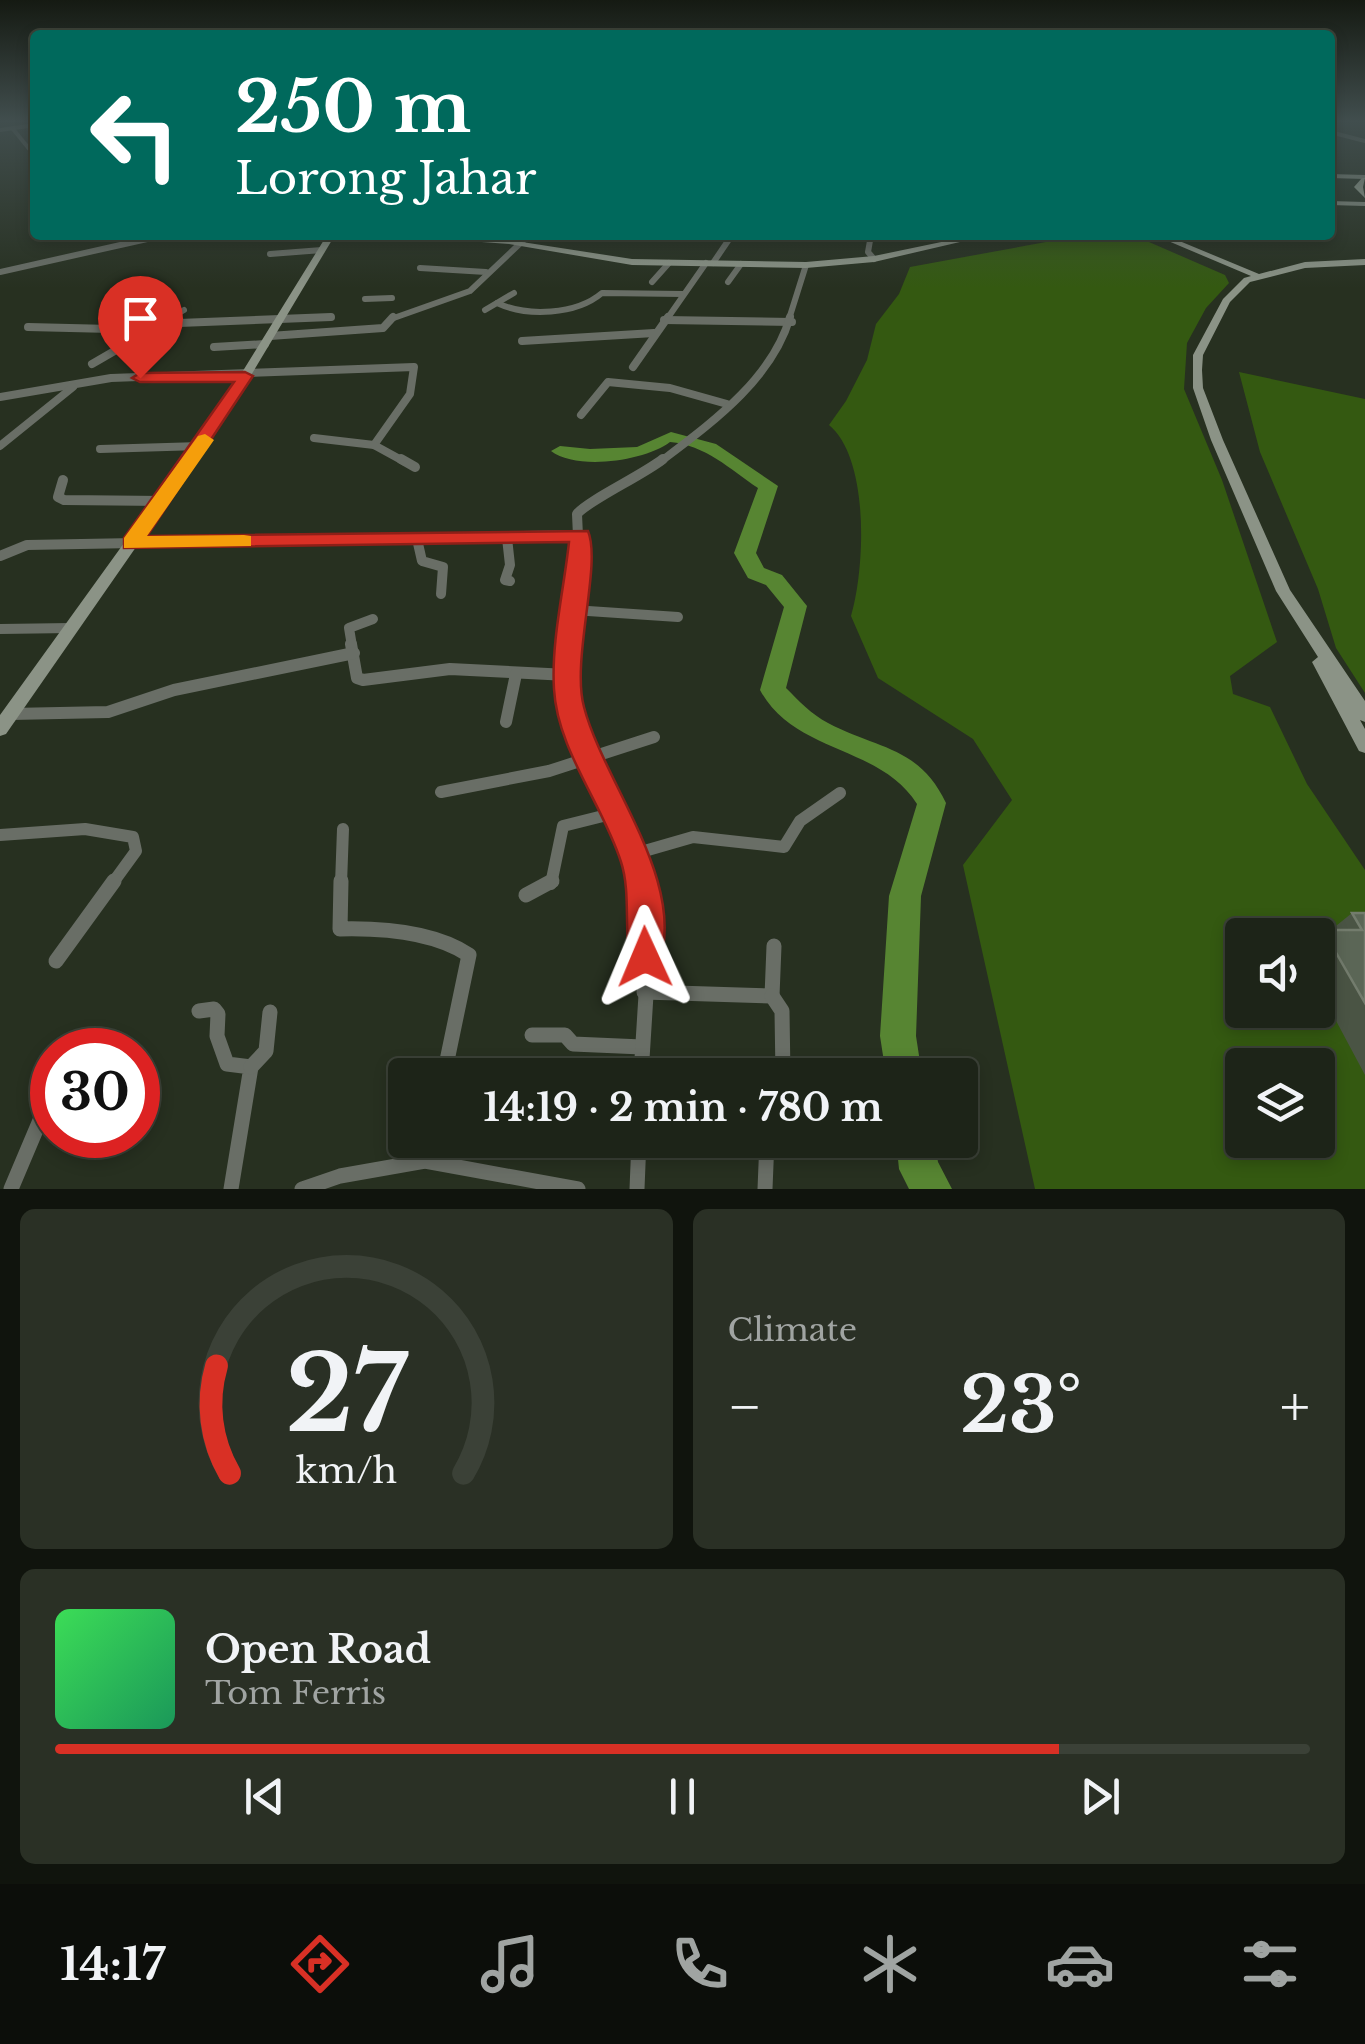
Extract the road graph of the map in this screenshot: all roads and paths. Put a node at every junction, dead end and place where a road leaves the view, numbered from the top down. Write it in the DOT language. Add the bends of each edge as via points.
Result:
graph roads {
  1 [pos="1335,179"];
  2 [pos="1364,189"];
  3 [pos="1335,199"];
  4 [pos="144,240"];
  5 [pos="328,240"];
  6 [pos="526,240"];
  7 [pos="728,240"];
  8 [pos="872,240"];
  9 [pos="949,240"];
  10 [pos="1170,240"];
  11 [pos="322,250"];
  12 [pos="270,254"];
  13 [pos="871,254"];
  14 [pos="1349,262"];
  15 [pos="1365,262"];
  16 [pos="669,263"];
  17 [pos="710,264"];
  18 [pos="740,264"];
  19 [pos="806,264"];
  20 [pos="420,268"];
  21 [pos="0,272"];
  22 [pos="486,272"];
  23 [pos="1365,273"];
  24 [pos="1256,275"];
  25 [pos="652,282"];
  26 [pos="728,282"];
  27 [pos="514,293"];
  28 [pos="683,294"];
  29 [pos="365,300"];
  30 [pos="497,302"];
  31 [pos="408,308"];
  32 [pos="184,310"];
  33 [pos="485,310"];
  34 [pos="147,311"];
  35 [pos="331,317"];
  36 [pos="170,319"];
  37 [pos="281,319"];
  38 [pos="664,320"];
  39 [pos="792,322"];
  40 [pos="28,327"];
  41 [pos="153,330"];
  42 [pos="654,332"];
  43 [pos="267,340"];
  44 [pos="522,341"];
  45 [pos="214,347"];
  46 [pos="92,364"];
  47 [pos="633,368"];
  48 [pos="245,376"];
  49 [pos="78,383"];
  50 [pos="0,396"];
  51 [pos="727,404"];
  52 [pos="582,415"];
  53 [pos="314,438"];
  54 [pos="374,445"];
  55 [pos="0,446"];
  56 [pos="200,446"];
  57 [pos="100,450"];
  58 [pos="415,467"];
  59 [pos="63,480"];
  60 [pos="162,501"];
  61 [pos="580,536"];
  62 [pos="507,538"];
  63 [pos="417,539"];
  64 [pos="132,543"];
  65 [pos="0,556"];
  66 [pos="510,582"];
  67 [pos="441,594"];
  68 [pos="573,610"];
  69 [pos="678,617"];
  70 [pos="373,619"];
  71 [pos="71,628"];
  72 [pos="0,630"];
  73 [pos="1313,643"];
  74 [pos="354,653"];
  75 [pos="516,674"];
  76 [pos="568,676"];
  77 [pos="11,714"];
  78 [pos="1365,715"];
  79 [pos="506,722"];
  80 [pos="0,728"];
  81 [pos="654,738"];
  82 [pos="1365,746"];
  83 [pos="590,761"];
  84 [pos="441,792"];
  85 [pos="840,794"];
  86 [pos="616,813"];
  87 [pos="343,829"];
  88 [pos="0,835"];
  89 [pos="634,854"];
  90 [pos="526,895"];
  91 [pos="774,946"];
  92 [pos="56,961"];
  93 [pos="644,992"];
  94 [pos="772,996"];
  95 [pos="199,1012"];
  96 [pos="270,1012"];
  97 [pos="532,1034"];
  98 [pos="642,1046"];
  99 [pos="448,1058"];
  100 [pos="642,1058"];
  101 [pos="783,1058"];
  102 [pos="251,1067"];
  103 [pos="30,1144"];
  104 [pos="427,1158"];
  105 [pos="639,1158"];
  106 [pos="766,1158"];
  107 [pos="426,1161"];
  108 [pos="11,1189"];
  109 [pos="231,1189"];
  110 [pos="302,1189"];
  111 [pos="578,1189"];
  112 [pos="638,1189"];
  113 [pos="765,1189"];
  1 -- 2 [label="street"];
  2 -- 3 [label="street"];
  4 -- 21 [label="street"];
  5 -- 11 [label="street"];
  6 -- 16 [label="street" via="620,261"];
  6 -- 22 [label="street"];
  7 -- 17 [label="street"];
  8 -- 13 [label="street"];
  9 -- 13 [label="street"];
  10 -- 24 [label="street"];
  11 -- 12 [label="street"];
  11 -- 37 [label="street"];
  13 -- 19 [label="street"];
  14 -- 15 [label="street"];
  14 -- 23 [label="street"];
  14 -- 24 [label="street"];
  16 -- 17 [label="street"];
  16 -- 25 [label="street"];
  17 -- 18 [label="street"];
  17 -- 28 [label="street"];
  18 -- 19 [label="street"];
  18 -- 26 [label="street"];
  19 -- 39 [label="street" via="790,306"];
  20 -- 22 [label="street"];
  22 -- 31 [label="street" via="470,291"];
  24 -- 73 [label="street" via="1226,301 1198,355 1198,388 1283,592"];
  27 -- 30 [label="street"];
  28 -- 30 [label="street" via="602,293 588,305 548,311 514,311"];
  28 -- 38 [label="street"];
  29 -- 31 [label="street" via="390,296"];
  30 -- 33 [label="street"];
  31 -- 43 [label="street" via="376,330"];
  32 -- 36 [label="street"];
  34 -- 36 [label="street" via="168,313"];
  35 -- 37 [label="street"];
  36 -- 37 [label="street"];
  36 -- 41 [label="street"];
  37 -- 43 [label="street"];
  38 -- 39 [label="street"];
  38 -- 42 [label="street"];
  39 -- 51 [label="street" via="768,364"];
  40 -- 41 [label="street"];
  41 -- 46 [label="street"];
  42 -- 44 [label="street"];
  42 -- 47 [label="street"];
  43 -- 45 [label="street"];
  43 -- 48 [label="street"];
  48 -- 49 [label="street"];
  48 -- 54 [label="street" via="414,368 410,394"];
  48 -- 56 [label="street"];
  49 -- 50 [label="street"];
  49 -- 55 [label="street"];
  51 -- 52 [label="street" via="670,388 608,382"];
  51 -- 61 [label="street" via="616,492 579,508"];
  53 -- 54 [label="street"];
  54 -- 58 [label="street"];
  56 -- 57 [label="street"];
  56 -- 60 [label="street"];
  59 -- 60 [label="street" via="58,497 64,500"];
  60 -- 64 [label="street"];
  61 -- 62 [label="street"];
  61 -- 68 [label="street"];
  62 -- 63 [label="street"];
  62 -- 66 [label="street"];
  63 -- 64 [label="street"];
  63 -- 67 [label="street" via="422,561 443,568"];
  64 -- 65 [label="street" via="26,545"];
  64 -- 71 [label="street"];
  68 -- 69 [label="street"];
  68 -- 76 [label="street"];
  70 -- 74 [label="street" via="350,628"];
  71 -- 72 [label="street"];
  71 -- 77 [label="street"];
  73 -- 78 [label="street"];
  73 -- 82 [label="street"];
  74 -- 75 [label="street" via="364,680 450,670"];
  74 -- 77 [label="street" via="174,690 108,712"];
  75 -- 76 [label="street"];
  75 -- 79 [label="street"];
  76 -- 83 [label="street" via="566,690"];
  77 -- 80 [label="street"];
  81 -- 83 [label="street"];
  83 -- 84 [label="street"];
  83 -- 86 [label="street"];
  85 -- 89 [label="street" via="800,821 784,847 693,837"];
  86 -- 89 [label="street"];
  86 -- 90 [label="street" via="563,826 551,885"];
  87 -- 99 [label="street" via="340,929 373,928 452,944 469,955"];
  88 -- 92 [label="street" via="96,828 133,837 136,851"];
  89 -- 93 [label="street" via="646,921"];
  91 -- 94 [label="street"];
  93 -- 94 [label="street"];
  93 -- 98 [label="street"];
  94 -- 101 [label="street" via="782,1011"];
  95 -- 102 [label="street" via="218,1014 227,1064"];
  96 -- 102 [label="street" via="266,1051"];
  97 -- 98 [label="street" via="565,1035 573,1044"];
  98 -- 100 [label="street"];
  102 -- 109 [label="street"];
  103 -- 108 [label="street"];
  104 -- 107 [label="street"];
  105 -- 112 [label="street"];
  106 -- 113 [label="street"];
  107 -- 110 [label="street"];
  107 -- 111 [label="street"];
}
